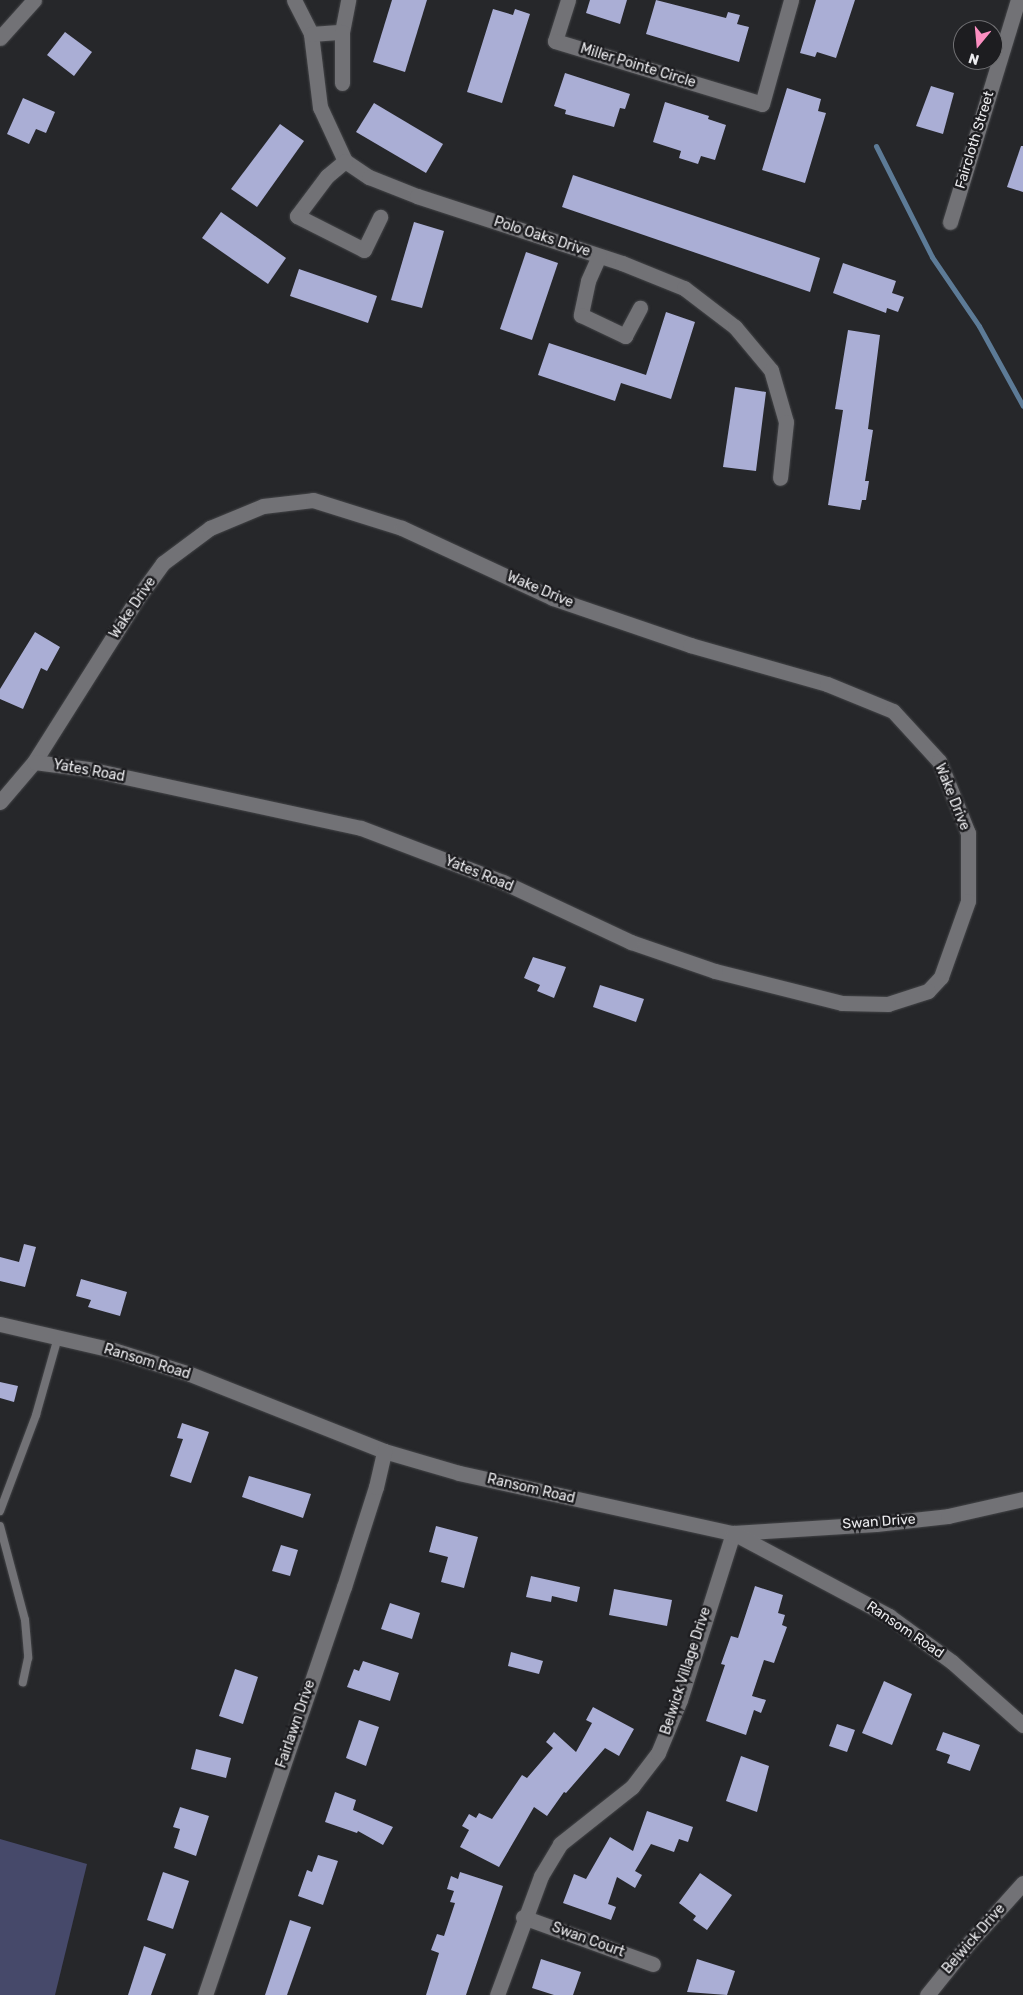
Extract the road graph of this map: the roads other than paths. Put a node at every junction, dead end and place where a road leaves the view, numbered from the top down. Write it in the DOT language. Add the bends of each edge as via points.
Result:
graph roads {
  1 [pos="34,0"];
  2 [pos="294,0"];
  3 [pos="348,0"];
  4 [pos="568,0"];
  5 [pos="791,0"];
  6 [pos="1018,0"];
  7 [pos="342,32"];
  8 [pos="311,34"];
  9 [pos="0,38"];
  10 [pos="342,83"];
  11 [pos="346,161"];
  12 [pos="380,217"];
  13 [pos="950,222"];
  14 [pos="599,256"];
  15 [pos="640,308"];
  16 [pos="780,478"];
  17 [pos="34,762"];
  18 [pos="0,802"];
  19 [pos="915,995"];
  20 [pos="0,1324"];
  21 [pos="58,1338"];
  22 [pos="384,1451"];
  23 [pos="1023,1499"];
  24 [pos="0,1511"];
  25 [pos="0,1526"];
  26 [pos="733,1533"];
  27 [pos="23,1682"];
  28 [pos="1023,1725"];
  29 [pos="1023,1883"];
  30 [pos="524,1917"];
  31 [pos="653,1964"];
  32 [pos="205,1995"];
  33 [pos="497,1995"];
  34 [pos="927,1995"];
  1 -- 9 [label="street"];
  2 -- 8 [label="street, Polo Oaks Drive"];
  3 -- 7 [label="street"];
  4 -- 5 [label="street, Miller Pointe Circle" via="555,41 762,104"];
  6 -- 13 [label="street, Faircloth Street"];
  7 -- 8 [label="street"];
  7 -- 10 [label="street"];
  8 -- 11 [label="street, Polo Oaks Drive" via="320,107"];
  11 -- 12 [label="street" via="326,176 297,216 364,250"];
  11 -- 14 [label="street, Polo Oaks Drive" via="369,177 417,196"];
  14 -- 15 [label="street" via="588,281 581,315 625,336"];
  14 -- 16 [label="street, Polo Oaks Drive" via="684,288 735,327 771,370 786,422"];
  17 -- 18 [label="street, Wake Drive"];
  17 -- 19 [label="street, Yates Road" via="88,769 361,828 503,882 631,942 715,971 842,1003 888,1004"];
  17 -- 19 [label="street, Wake Drive" via="163,563 210,528 263,506 313,500 402,528 553,598 690,645 827,684 894,711 939,762 968,833 968,901 941,977 928,991"];
  20 -- 21 [label="street, Ransom Road"];
  21 -- 22 [label="street, Ransom Road" via="190,1374"];
  21 -- 24 [label="lane" via="36,1415"];
  22 -- 26 [label="street, Ransom Road" via="459,1473"];
  22 -- 32 [label="street, Fairlawn Drive" via="376,1487 344,1586"];
  23 -- 26 [label="street, Swan Drive" via="948,1516"];
  25 -- 27 [label="lane" via="25,1620 28,1658"];
  26 -- 28 [label="street, Ransom Road" via="889,1616 952,1662"];
  26 -- 30 [label="street, Belwick Village Drive" via="680,1700 658,1753 632,1787 560,1844 540,1876"];
  29 -- 34 [label="street, Belwick Drive"];
  30 -- 31 [label="street, Swan Court"];
  30 -- 33 [label="street, Belwick Village Drive"];
}
